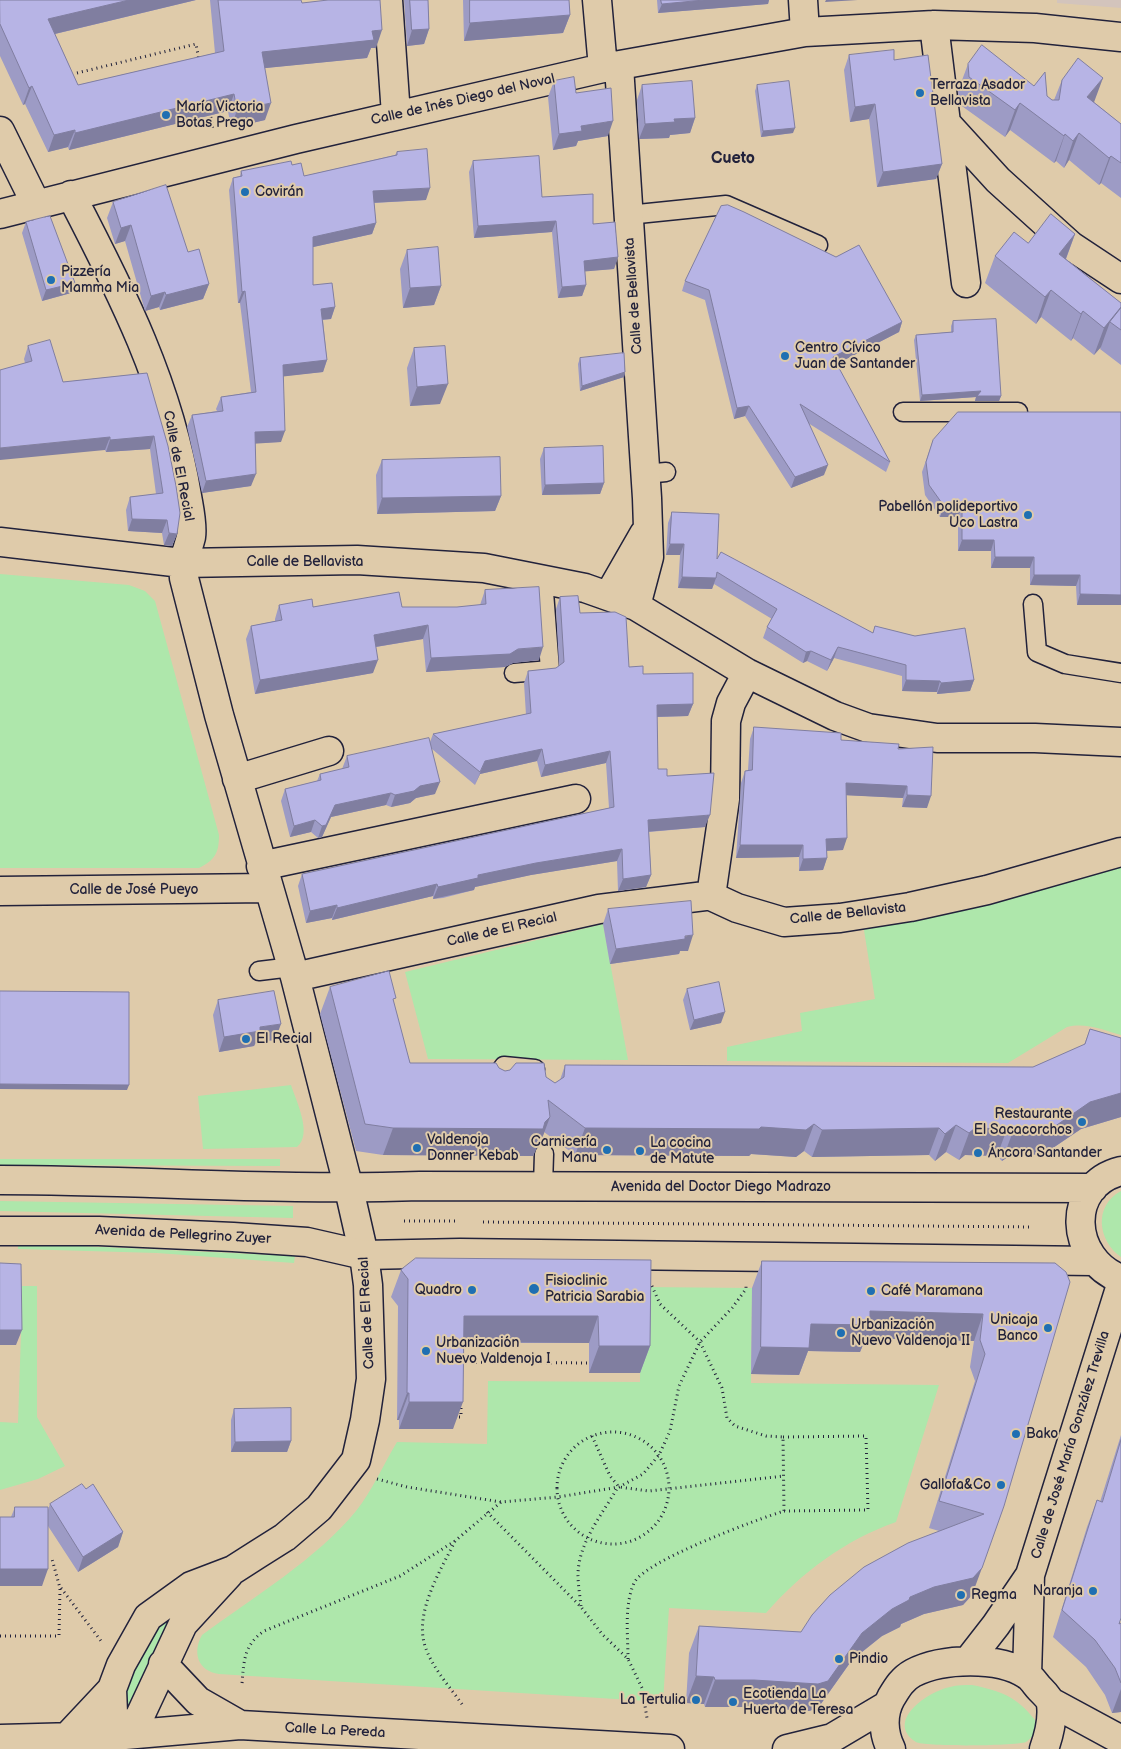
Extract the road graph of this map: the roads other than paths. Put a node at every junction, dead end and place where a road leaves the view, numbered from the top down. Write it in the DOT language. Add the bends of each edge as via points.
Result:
graph roads {
  1 [pos="388,0"];
  2 [pos="597,0"];
  3 [pos="803,0"];
  4 [pos="934,25"];
  5 [pos="805,32"];
  6 [pos="1121,37"];
  7 [pos="611,67"];
  8 [pos="396,115"];
  9 [pos="946,123"];
  10 [pos="0,131"];
  11 [pos="71,195"];
  12 [pos="37,206"];
  13 [pos="0,214"];
  14 [pos="628,215"];
  15 [pos="818,245"];
  16 [pos="1121,279"];
  17 [pos="966,283"];
  18 [pos="903,412"];
  19 [pos="1032,412"];
  20 [pos="648,526"];
  21 [pos="0,542"];
  22 [pos="182,563"];
  23 [pos="543,579"];
  24 [pos="609,595"];
  25 [pos="1034,604"];
  26 [pos="636,606"];
  27 [pos="514,673"];
  28 [pos="747,673"];
  29 [pos="1121,673"];
  30 [pos="1121,742"];
  31 [pos="329,751"];
  32 [pos="237,779"];
  33 [pos="576,799"];
  34 [pos="1121,852"];
  35 [pos="264,877"];
  36 [pos="0,891"];
  37 [pos="711,896"];
  38 [pos="259,971"];
  39 [pos="294,972"];
  40 [pos="545,1086"];
  41 [pos="496,1087"];
  42 [pos="544,1154"];
  43 [pos="1121,1171"];
  44 [pos="0,1180"];
  45 [pos="543,1186"];
  46 [pos="1093,1188"];
  47 [pos="349,1189"];
  48 [pos="0,1230"];
  49 [pos="364,1255"];
  50 [pos="1093,1260"];
  51 [pos="1121,1279"];
  52 [pos="1121,1285"];
  53 [pos="233,1570"];
  54 [pos="1030,1575"];
  55 [pos="968,1660"];
  56 [pos="163,1664"];
  57 [pos="1027,1675"];
  58 [pos="112,1689"];
  59 [pos="1051,1702"];
  60 [pos="886,1706"];
  61 [pos="240,1725"];
  62 [pos="67,1737"];
  63 [pos="0,1739"];
  64 [pos="1121,1740"];
  65 [pos="111,1743"];
  66 [pos="661,1749"];
  67 [pos="787,1749"];
  68 [pos="891,1749"];
  69 [pos="1044,1749"];
  1 -- 8 [label="street"];
  2 -- 7 [label="street, Calle de Bellavista"];
  3 -- 5 [label="street"];
  4 -- 5 [label="street, Calle de Inés Diego del Noval"];
  4 -- 6 [label="street, Calle de Inés Diego del Noval" via="1035,28"];
  4 -- 9 [label="street"];
  5 -- 7 [label="street, Calle de Inés Diego del Noval"];
  7 -- 8 [label="street, Calle de Inés Diego del Noval"];
  7 -- 14 [label="street, Calle de Bellavista"];
  8 -- 11 [label="street, Calle de Inés Diego del Noval"];
  9 -- 16 [label="street" via="998,180 1071,246"];
  9 -- 17 [label="street"];
  10 -- 12 [label="street"];
  11 -- 12 [label="street, Calle de Inés Diego del Noval"];
  11 -- 22 [label="street, Calle de El Recial" via="162,389 187,496 191,536"];
  12 -- 13 [label="street, Calle de Inés Diego del Noval"];
  14 -- 15 [label="lane" via="726,205"];
  14 -- 20 [label="street, Calle de Bellavista" via="656,473"];
  18 -- 19 [label="lane"];
  20 -- 24 [label="street"];
  20 -- 26 [label="street, Calle de Bellavista" via="649,557"];
  21 -- 22 [label="street, Calle de Bellavista"];
  22 -- 23 [label="street, Calle de Bellavista" via="357,560 484,568"];
  22 -- 32 [label="street, Calle de El Recial"];
  23 -- 24 [label="street, Calle de Bellavista"];
  23 -- 27 [label="lane" via="550,670"];
  24 -- 26 [label="street, Calle de Bellavista"];
  25 -- 29 [label="lane" via="1037,652 1065,664"];
  26 -- 28 [label="street, Calle de Bellavista"];
  28 -- 30 [label="street, Calle de Bellavista" via="835,716 868,728 937,738"];
  28 -- 37 [label="street" via="731,703 726,721 725,799"];
  31 -- 32 [label="street"];
  32 -- 35 [label="street, Calle de El Recial"];
  33 -- 35 [label="street"];
  34 -- 37 [label="street, Calle de Bellavista" via="987,890 840,918 784,922 737,908"];
  35 -- 36 [label="street, Calle de José Pueyo"];
  35 -- 39 [label="street, Calle de El Recial"];
  37 -- 39 [label="street, Calle de El Recial" via="599,909"];
  38 -- 39 [label="lane"];
  39 -- 47 [label="street, Calle de El Recial"];
  40 -- 41 [label="lane" via="544,1074 539,1070 504,1066 498,1074"];
  42 -- 45 [label="lane"];
  43 -- 46 [label="street" via="1104,1178"];
  44 -- 47 [label="street" via="111,1180"];
  45 -- 46 [label="street, Avenida del Doctor Diego Madrazo"];
  45 -- 47 [label="street, Avenida del Doctor Diego Madrazo"];
  46 -- 50 [label="street" via="1084,1202 1080,1218 1081,1235"];
  47 -- 49 [label="street, Calle de El Recial"];
  48 -- 49 [label="street, Avenida de Pellegrino Zuyer" via="242,1237 307,1242"];
  49 -- 50 [label="street" via="748,1255"];
  49 -- 53 [label="street, Calle de El Recial" via="371,1379 356,1460 319,1508 285,1537"];
  50 -- 51 [label="street" via="1108,1274"];
  52 -- 54 [label="street, Calle de José María González Trevilla"];
  53 -- 56 [label="street, Calle de El Recial" via="183,1624"];
  53 -- 58 [label="street, Calle de El Recial" via="191,1586 148,1617 121,1665"];
  54 -- 55 [label="street, Calle de José María González Trevilla" via="996,1626"];
  54 -- 57 [label="street, Calle de José María González Trevilla"];
  55 -- 57 [label="street" via="1003,1666"];
  55 -- 60 [label="street" via="913,1673 899,1684"];
  56 -- 61 [label="street" via="198,1700"];
  56 -- 65 [label="street, Calle de El Recial" via="139,1718"];
  57 -- 59 [label="street"];
  58 -- 62 [label="street, Calle de El Recial"];
  58 -- 65 [label="street, Calle de El Recial"];
  59 -- 64 [label="street"];
  59 -- 69 [label="street" via="1051,1725"];
  60 -- 67 [label="street" via="832,1738"];
  60 -- 68 [label="street" via="884,1721"];
  61 -- 65 [label="street, Calle La Pereda"];
  61 -- 66 [label="street, Calle La Pereda"];
  62 -- 63 [label="street, Calle La Pereda"];
  62 -- 65 [label="street, Calle La Pereda"];
}
